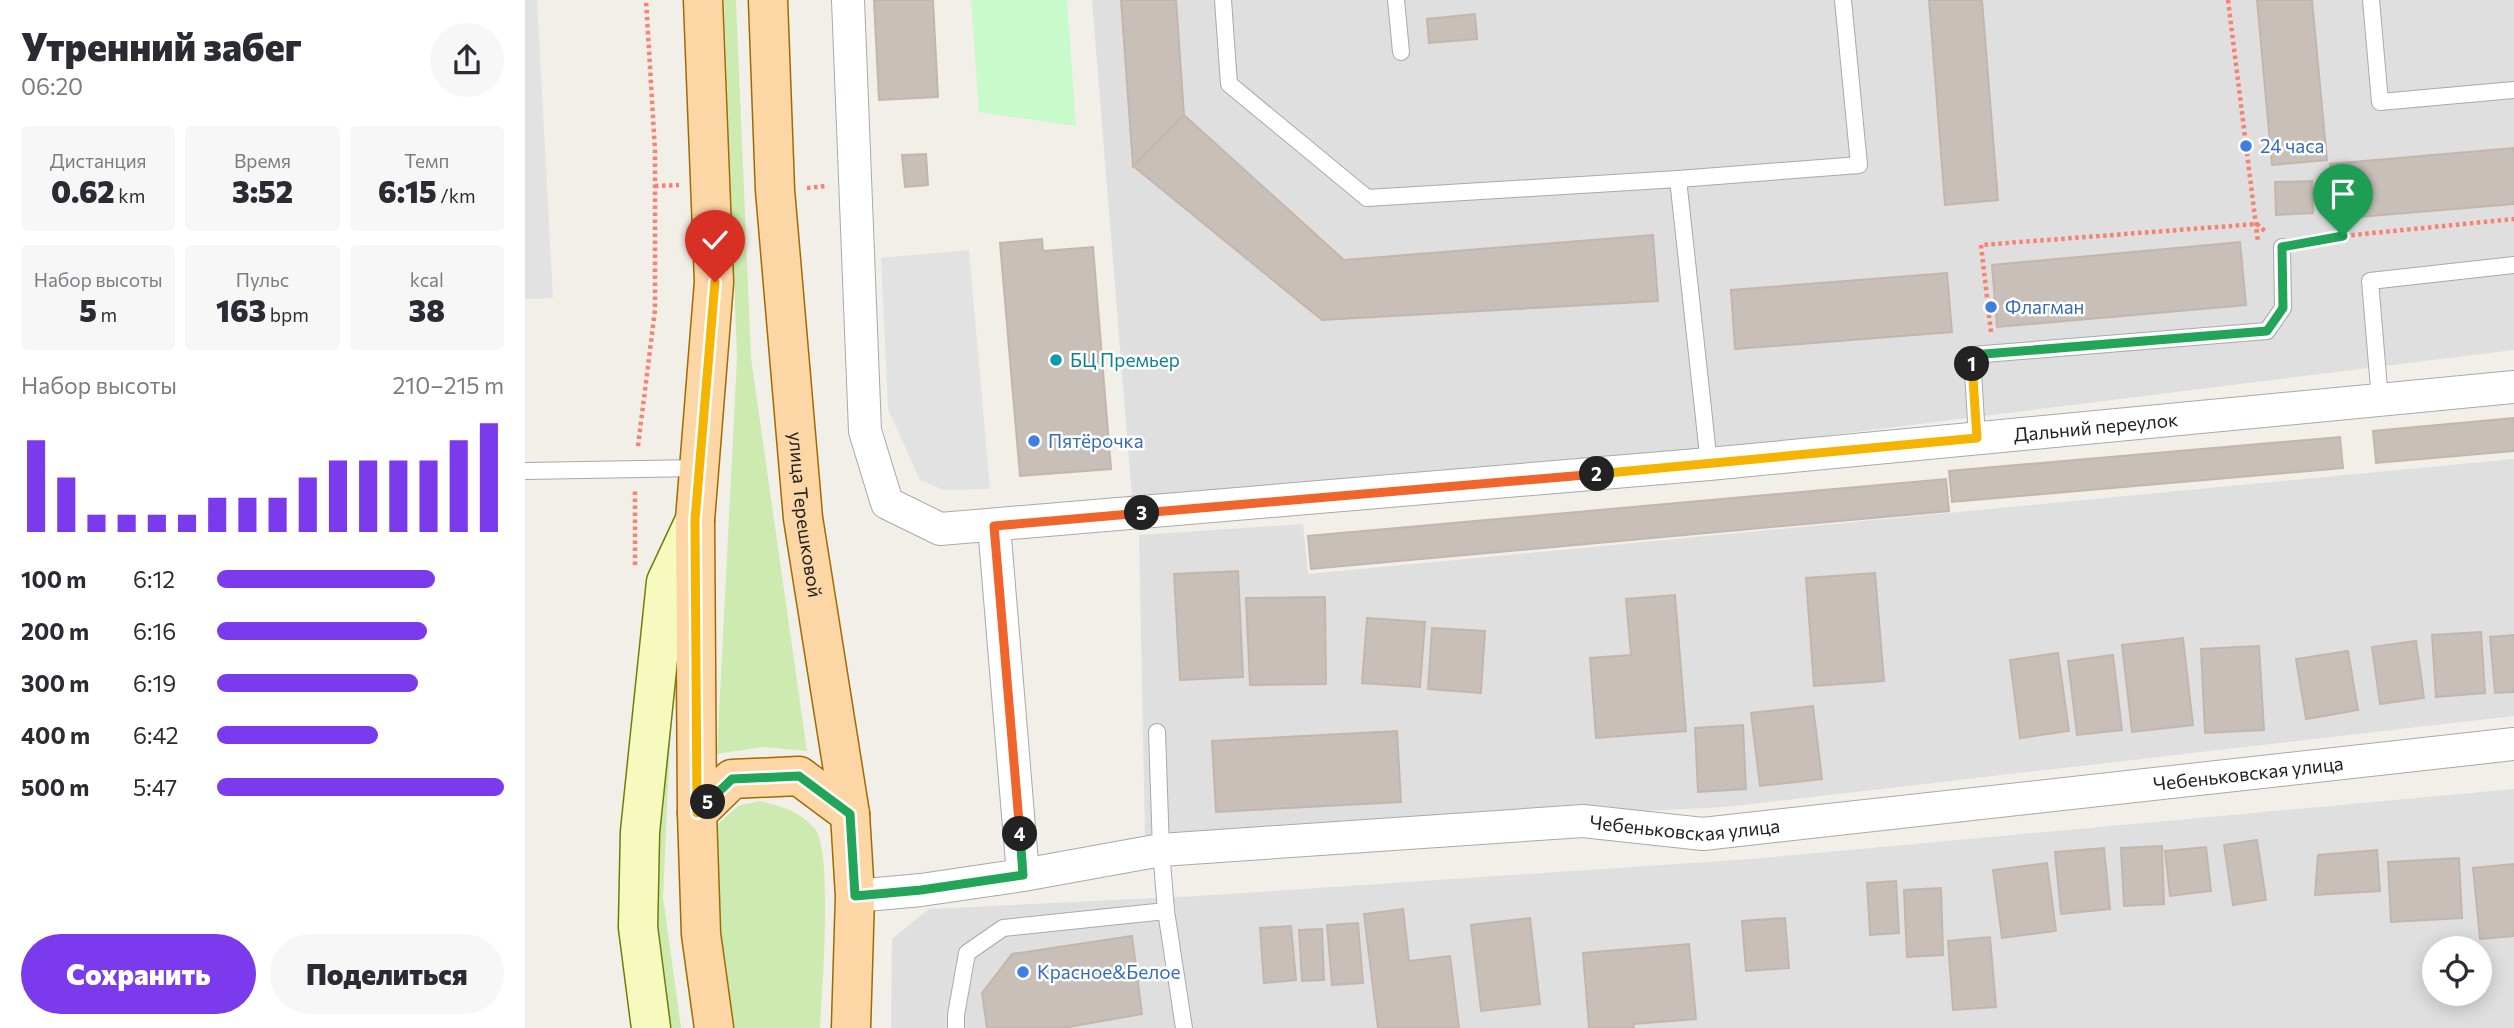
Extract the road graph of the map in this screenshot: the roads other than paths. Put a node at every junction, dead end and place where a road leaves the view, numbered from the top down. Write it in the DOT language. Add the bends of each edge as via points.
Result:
graph roads {
  1 [pos="703,0"];
  2 [pos="768,0"];
  3 [pos="848,0"];
  4 [pos="1223,0"];
  5 [pos="1396,0"];
  6 [pos="1843,0"];
  7 [pos="2371,0"];
  8 [pos="1401,52"];
  9 [pos="2514,90"];
  10 [pos="1678,179"];
  11 [pos="2282,247"];
  12 [pos="2514,265"];
  13 [pos="2514,387"];
  14 [pos="2380,400"];
  15 [pos="1977,438"];
  16 [pos="1709,464"];
  17 [pos="699,468"];
  18 [pos="525,471"];
  19 [pos="695,520"];
  20 [pos="994,526"];
  21 [pos="1157,732"];
  22 [pos="2514,744"];
  23 [pos="697,813"];
  24 [pos="850,814"];
  25 [pos="1161,850"];
  26 [pos="1023,875"];
  27 [pos="855,896"];
  28 [pos="1165,911"];
  29 [pos="651,1028"];
  30 [pos="714,1028"];
  31 [pos="851,1028"];
  32 [pos="956,1028"];
  33 [pos="1184,1028"];
  1 -- 17 [label="main road" via="715,282"];
  2 -- 24 [label="main road, улица Терешковой" via="775,190 803,518"];
  3 -- 20 [label="street, Дальний переулок" via="865,431 887,503 940,529"];
  4 -- 10 [label="lane" via="1229,84 1367,198"];
  5 -- 8 [label="lane"];
  6 -- 10 [label="lane" via="1859,165"];
  7 -- 9 [label="lane" via="2380,102"];
  10 -- 16 [label="lane"];
  11 -- 15 [label="lane" via="2283,308 2267,331 1972,355"];
  12 -- 14 [label="lane" via="2370,281"];
  13 -- 14 [label="street, Дальний переулок"];
  14 -- 15 [label="street, Дальний переулок"];
  15 -- 16 [label="street, Дальний переулок"];
  16 -- 20 [label="street, Дальний переулок"];
  17 -- 18 [label="lane"];
  17 -- 19 [label="main road"];
  19 -- 23 [label="main road"];
  19 -- 29 [label="main road" via="666,582 641,832 638,927"];
  20 -- 26 [label="street"];
  21 -- 25 [label="lane"];
  22 -- 25 [label="street, Чебеньковская улица" via="1703,834 1584,821"];
  23 -- 24 [label="main road" via="732,779 799,776"];
  23 -- 30 [label="main road" via="701,934"];
  24 -- 27 [label="main road, улица Терешковой"];
  25 -- 26 [label="street, Чебеньковская улица"];
  25 -- 28 [label="lane"];
  26 -- 27 [label="street, Чебеньковская улица"];
  27 -- 31 [label="main road, улица Терешковой"];
  28 -- 32 [label="lane" via="1003,928 967,953"];
  28 -- 33 [label="lane"];
}
